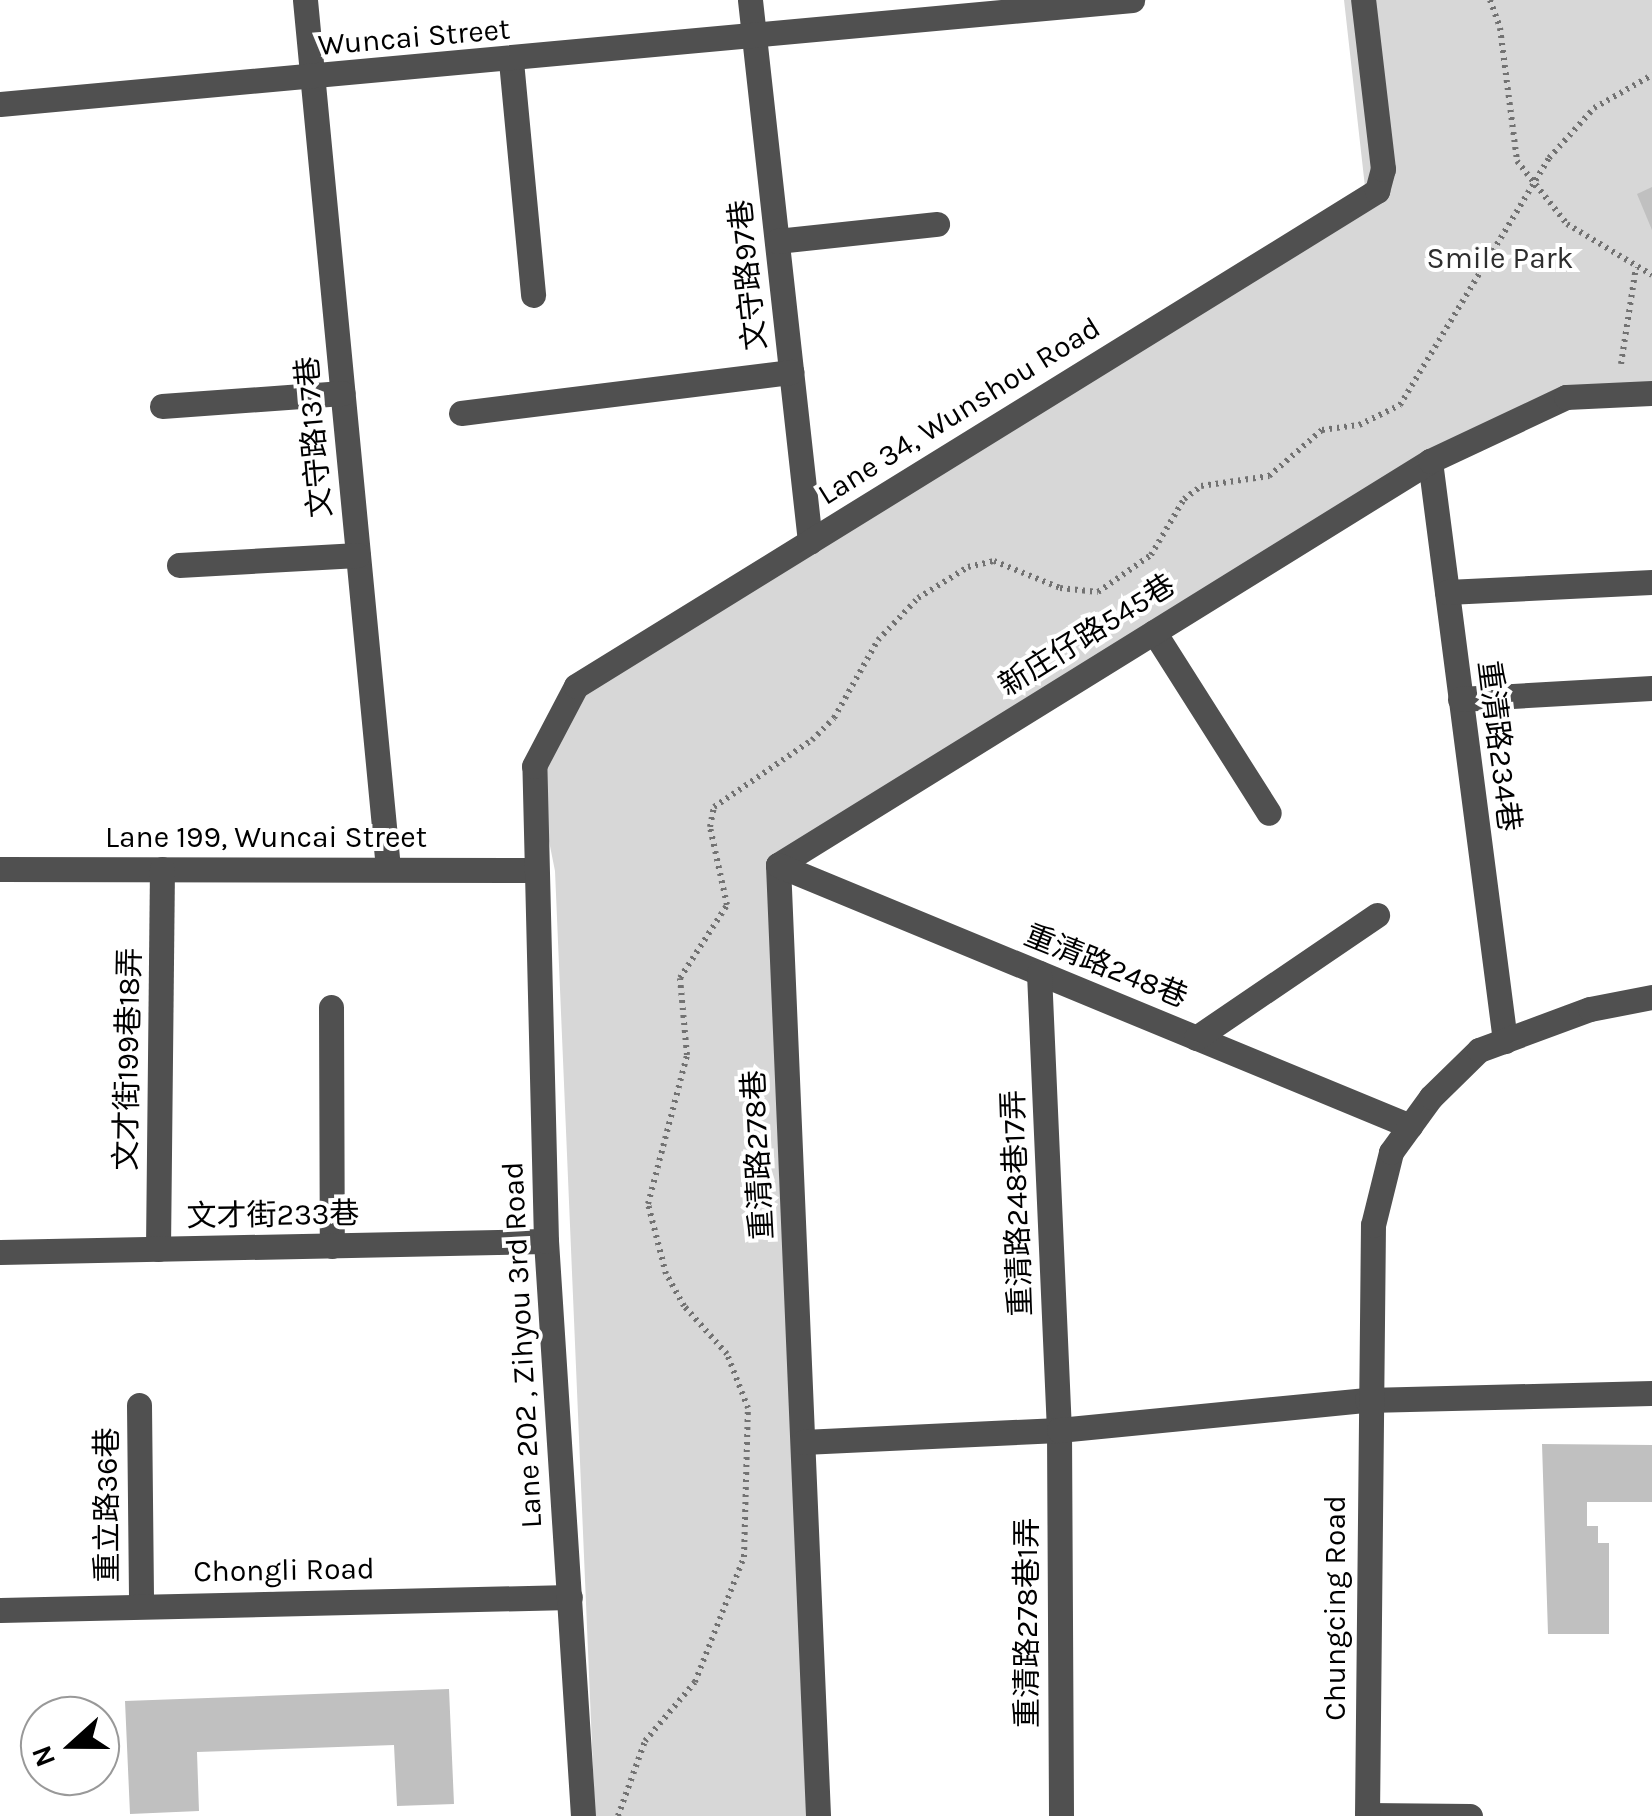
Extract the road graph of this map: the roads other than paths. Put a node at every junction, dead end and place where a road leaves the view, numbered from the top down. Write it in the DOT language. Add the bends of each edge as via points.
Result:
graph roads {
  1 [pos="305,0"];
  2 [pos="750,0"];
  3 [pos="1132,0"];
  4 [pos="1363,0"];
  5 [pos="754,38"];
  6 [pos="511,61"];
  7 [pos="313,80"];
  8 [pos="0,104"];
  9 [pos="937,224"];
  10 [pos="777,240"];
  11 [pos="533,295"];
  12 [pos="791,372"];
  13 [pos="343,393"];
  14 [pos="1652,393"];
  15 [pos="162,406"];
  16 [pos="461,413"];
  17 [pos="1430,460"];
  18 [pos="810,542"];
  19 [pos="358,554"];
  20 [pos="179,565"];
  21 [pos="1652,582"];
  22 [pos="1446,592"];
  23 [pos="1154,632"];
  24 [pos="1652,688"];
  25 [pos="1460,700"];
  26 [pos="1269,813"];
  27 [pos="778,865"];
  28 [pos="388,868"];
  29 [pos="0,869"];
  30 [pos="162,869"];
  31 [pos="533,870"];
  32 [pos="1377,914"];
  33 [pos="1040,974"];
  34 [pos="1652,997"];
  35 [pos="331,1007"];
  36 [pos="1196,1038"];
  37 [pos="1504,1040"];
  38 [pos="1410,1126"];
  39 [pos="546,1242"];
  40 [pos="332,1246"];
  41 [pos="158,1250"];
  42 [pos="0,1252"];
  43 [pos="1652,1393"];
  44 [pos="1368,1400"];
  45 [pos="139,1405"];
  46 [pos="1059,1430"];
  47 [pos="803,1442"];
  48 [pos="570,1597"];
  49 [pos="141,1604"];
  50 [pos="0,1610"];
  51 [pos="1367,1815"];
  52 [pos="583,1816"];
  53 [pos="818,1816"];
  54 [pos="1061,1816"];
  55 [pos="1470,1816"];
  1 -- 7 [label="street, 文守路137巷"];
  2 -- 5 [label="street, 文守路97巷"];
  3 -- 5 [label="street, Wuncai Street"];
  4 -- 18 [label="street, Lane 34, Wunshou Road" via="1382,169 1377,191"];
  5 -- 6 [label="street, Wuncai Street"];
  5 -- 10 [label="street, 文守路97巷"];
  6 -- 7 [label="street, Wuncai Street"];
  6 -- 11 [label="street"];
  7 -- 8 [label="street, Wuncai Street"];
  7 -- 13 [label="street, 文守路137巷"];
  9 -- 10 [label="street"];
  10 -- 12 [label="street, 文守路97巷"];
  12 -- 16 [label="street"];
  12 -- 18 [label="street, 文守路97巷"];
  13 -- 15 [label="street"];
  13 -- 19 [label="street, 文守路137巷"];
  14 -- 17 [label="street, 新庄仔路545巷" via="1566,397"];
  17 -- 22 [label="street, 重清路234巷"];
  17 -- 23 [label="street, 新庄仔路545巷"];
  18 -- 31 [label="street, Lane 34, Wunshou Road" via="576,686 534,766"];
  19 -- 20 [label="street"];
  19 -- 28 [label="street, 文守路137巷"];
  21 -- 22 [label="street"];
  22 -- 25 [label="street, 重清路234巷"];
  23 -- 26 [label="street"];
  23 -- 27 [label="street, 新庄仔路545巷"];
  24 -- 25 [label="street"];
  25 -- 37 [label="street, 重清路234巷"];
  27 -- 33 [label="street, 重清路248巷"];
  27 -- 47 [label="street, 重清路278巷"];
  28 -- 30 [label="street, Lane 199, Wuncai Street"];
  28 -- 31 [label="street, Lane 199, Wuncai Street"];
  29 -- 30 [label="street, Lane 199, Wuncai Street"];
  30 -- 41 [label="street, 文才街199巷18弄"];
  31 -- 39 [label="street, Lane 202 , Zihyou 3rd Road"];
  32 -- 36 [label="street"];
  33 -- 36 [label="street, 重清路248巷"];
  33 -- 46 [label="street, 重清路248巷17弄"];
  34 -- 37 [label="street, Chungcing Road"];
  35 -- 40 [label="street"];
  36 -- 38 [label="street, 重清路248巷"];
  37 -- 38 [label="street, Chungcing Road" via="1479,1050"];
  38 -- 44 [label="street, Chungcing Road" via="1391,1152 1373,1226"];
  39 -- 40 [label="street, 文才街233巷"];
  39 -- 48 [label="street, Lane 202 , Zihyou 3rd Road"];
  40 -- 41 [label="street, 文才街233巷"];
  41 -- 42 [label="street, 文才街233巷"];
  43 -- 44 [label="street"];
  44 -- 46 [label="street"];
  44 -- 51 [label="street, Chungcing Road"];
  45 -- 49 [label="street, 重立路36巷"];
  46 -- 47 [label="street"];
  46 -- 54 [label="street, 重清路278巷1弄"];
  47 -- 53 [label="street, 重清路278巷"];
  48 -- 49 [label="street, Chongli Road"];
  48 -- 52 [label="street, Lane 202 , Zihyou 3rd Road"];
  49 -- 50 [label="street, Chongli Road"];
  51 -- 55 [label="street"];
}
